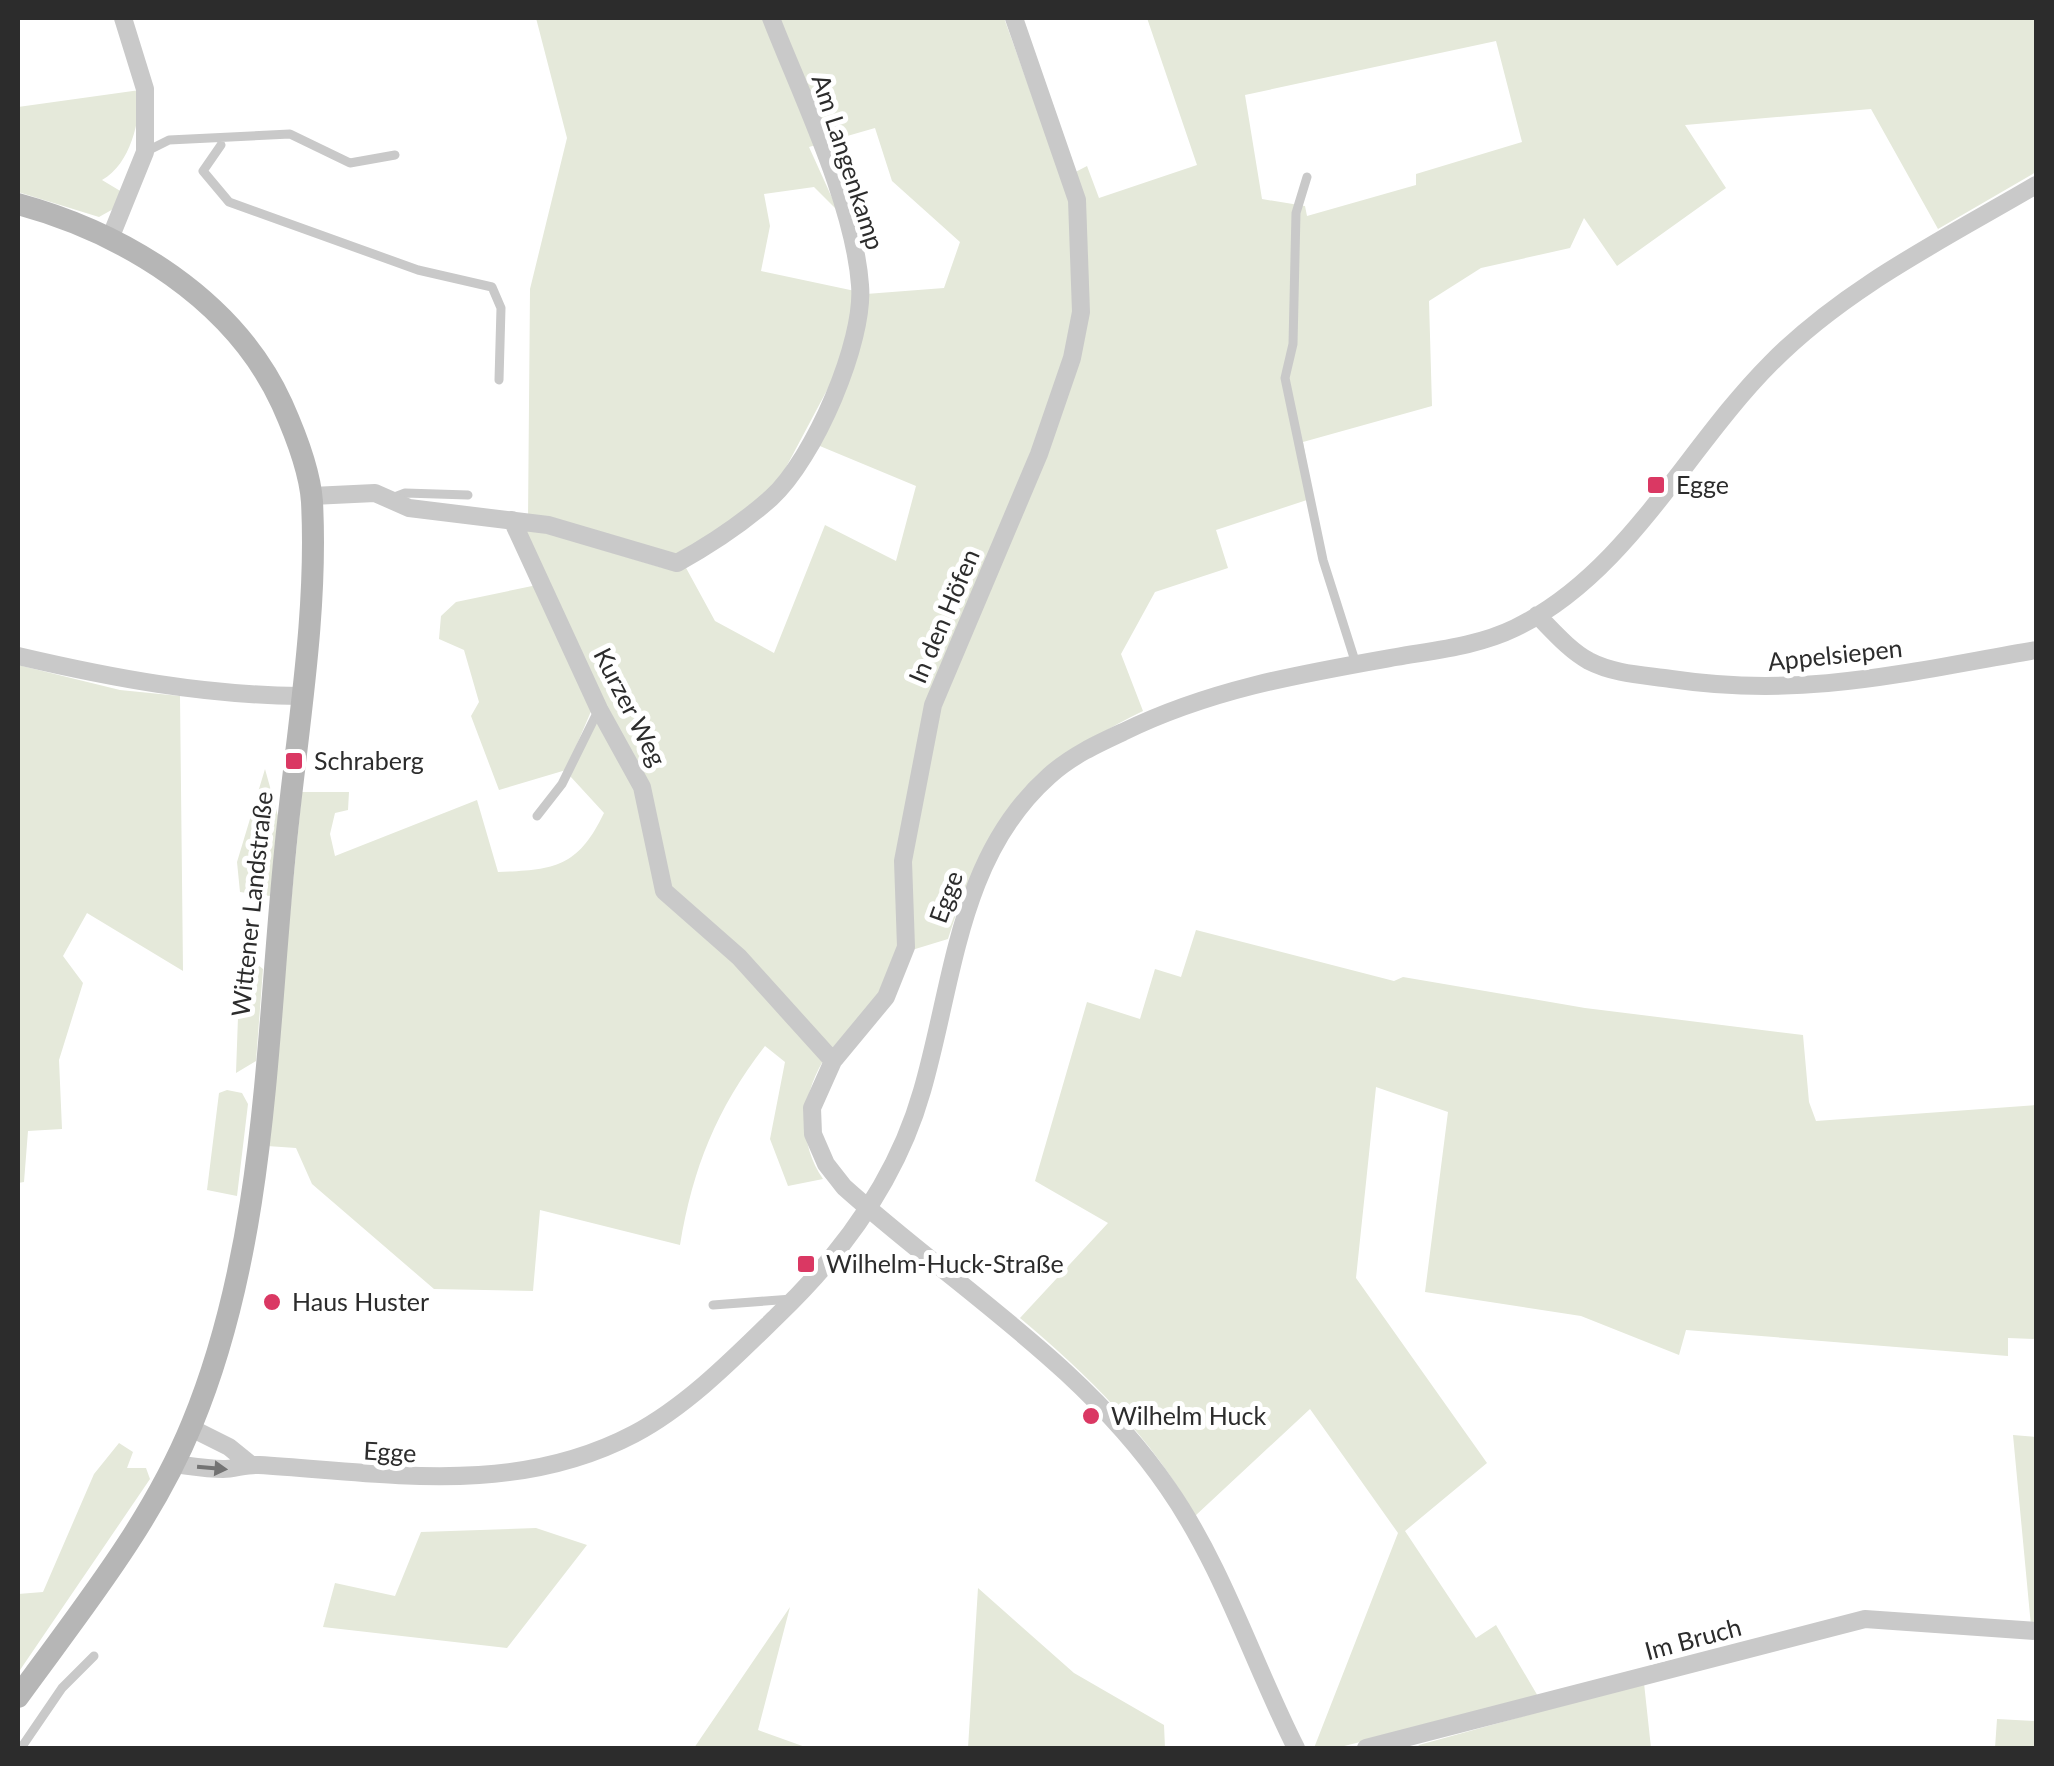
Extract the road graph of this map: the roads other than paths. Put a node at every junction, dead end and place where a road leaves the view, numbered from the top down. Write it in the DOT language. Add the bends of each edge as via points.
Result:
graph roads {
  1 [pos="123,18"];
  2 [pos="772,18"];
  3 [pos="1014,18"];
  4 [pos="221,145"];
  5 [pos="145,152"];
  6 [pos="395,155"];
  7 [pos="1307,176"];
  8 [pos="2036,185"];
  9 [pos="18,204"];
  10 [pos="111,236"];
  11 [pos="499,380"];
  12 [pos="468,495"];
  13 [pos="312,496"];
  14 [pos="392,498"];
  15 [pos="512,520"];
  16 [pos="1538,615"];
  17 [pos="2036,650"];
  18 [pos="18,656"];
  19 [pos="1356,664"];
  20 [pos="300,696"];
  21 [pos="598,709"];
  22 [pos="537,816"];
  23 [pos="833,1062"];
  24 [pos="868,1208"];
  25 [pos="794,1299"];
  26 [pos="713,1305"];
  27 [pos="190,1428"];
  28 [pos="174,1464"];
  29 [pos="250,1464"];
  30 [pos="2036,1631"];
  31 [pos="94,1656"];
  32 [pos="18,1697"];
  33 [pos="21,1748"];
  34 [pos="1296,1748"];
  35 [pos="1366,1748"];
  1 -- 5 [label="street" via="145,89"];
  2 -- 15 [label="street, Am Langenkamp" via="839,195 860,279 862,314 813,435 772,497 677,563"];
  3 -- 23 [label="street, In den Höfen" via="1077,200 1081,312 1039,454 933,705 903,861 906,947 886,997"];
  4 -- 11 [label="lane" via="204,171 229,202 418,270 492,288 502,308"];
  5 -- 6 [label="lane" via="169,140 290,134 350,163"];
  5 -- 10 [label="street"];
  7 -- 19 [label="lane" via="1296,214 1293,344 1285,378 1307,494"];
  8 -- 16 [label="street, Egge" via="1876,279 1776,357 1636,526"];
  9 -- 10 [label="main road, Wittener Landstraße"];
  10 -- 13 [label="main road, Wittener Landstraße" via="168,274 224,324 270,382"];
  12 -- 14 [label="lane"];
  13 -- 14 [label="street" via="375,492"];
  13 -- 20 [label="main road, Wittener Landstraße" via="313,588"];
  14 -- 15 [label="street" via="409,508"];
  15 -- 21 [label="street, Kurzer Weg"];
  16 -- 17 [label="street, Appelsiepen" via="1594,663 1739,688 1835,684"];
  16 -- 19 [label="street, Egge" via="1482,641"];
  18 -- 20 [label="street" via="180,690"];
  19 -- 24 [label="street, Egge" via="1252,682 1184,704 1072,758 1040,785 978,878 914,1119"];
  20 -- 27 [label="main road, Wittener Landstraße" via="244,1242 229,1316"];
  21 -- 22 [label="lane" via="562,784"];
  21 -- 23 [label="street, Kurzer Weg" via="642,787 664,892 739,957"];
  23 -- 24 [label="street, In den Höfen" via="812,1108 813,1134 826,1164"];
  24 -- 25 [label="street, Egge"];
  24 -- 34 [label="street" via="1045,1352 1141,1451 1210,1560"];
  25 -- 26 [label="lane"];
  25 -- 29 [label="street, Egge" via="658,1419 566,1460 447,1479"];
  27 -- 28 [label="main road, Wittener Landstraße"];
  27 -- 29 [label="street, Egge"];
  28 -- 29 [label="street, Egge, one-way" via="228,1470"];
  28 -- 32 [label="main road, Wittener Landstraße" via="116,1562"];
  30 -- 35 [label="street, Im Bruch" via="1866,1620"];
  31 -- 33 [label="lane" via="62,1688"];
}
